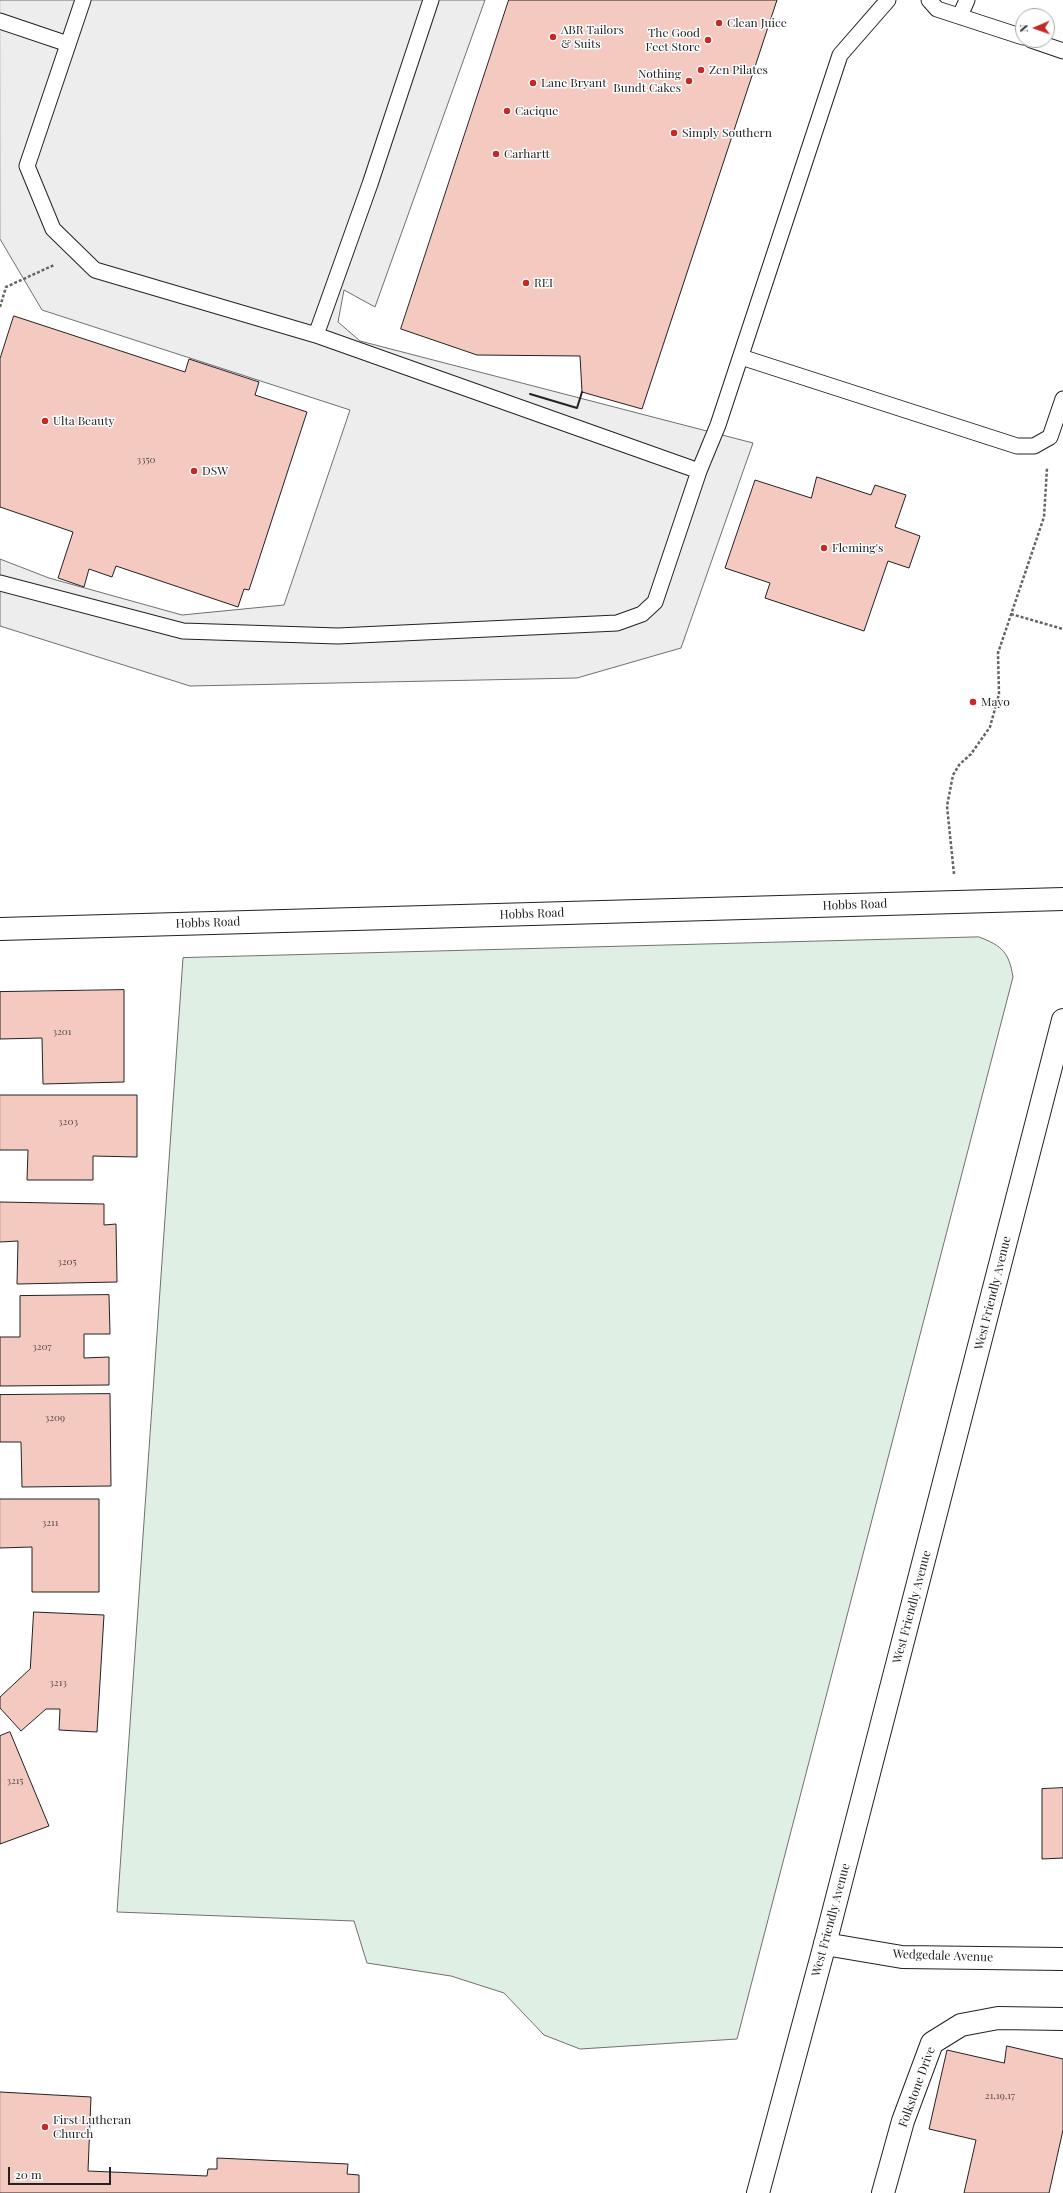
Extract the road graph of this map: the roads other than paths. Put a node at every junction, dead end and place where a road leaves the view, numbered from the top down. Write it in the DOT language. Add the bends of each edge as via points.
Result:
graph roads {
  1 [pos="83,0"];
  2 [pos="431,0"];
  3 [pos="888,0"];
  4 [pos="929,0"];
  5 [pos="967,0"];
  6 [pos="960,16"];
  7 [pos="0,21"];
  8 [pos="1015,34"];
  9 [pos="68,44"];
  10 [pos="316,335"];
  11 [pos="741,357"];
  12 [pos="1063,399"];
  13 [pos="699,471"];
  14 [pos="0,583"];
  15 [pos="1063,899"];
  16 [pos="0,929"];
  17 [pos="1063,1020"];
  18 [pos="825,1944"];
  19 [pos="1063,1959"];
  20 [pos="1063,2019"];
  21 [pos="758,2193"];
  22 [pos="883,2193"];
  1 -- 9 [label="lane"];
  2 -- 10 [label="lane" via="370,184"];
  3 -- 11 [label="lane" via="840,55"];
  4 -- 6 [label="lane" via="937,9"];
  5 -- 6 [label="lane"];
  6 -- 8 [label="lane"];
  7 -- 9 [label="lane"];
  9 -- 10 [label="lane" via="27,166 53,229 95,270"];
  10 -- 13 [label="lane"];
  11 -- 12 [label="lane" via="1017,446 1034,446 1050,437"];
  11 -- 13 [label="lane"];
  13 -- 14 [label="lane" via="655,602 642,614 617,623 338,636 183,632"];
  15 -- 16 [label="street, Hobbs Road"];
  17 -- 18 [label="street, West Friendly Avenue"];
  18 -- 19 [label="street, Wedgedale Avenue" via="902,1957"];
  18 -- 21 [label="street, West Friendly Avenue"];
  20 -- 22 [label="street, Folkstone Drive" via="990,2020 961,2025 932,2043 903,2121"];
}
